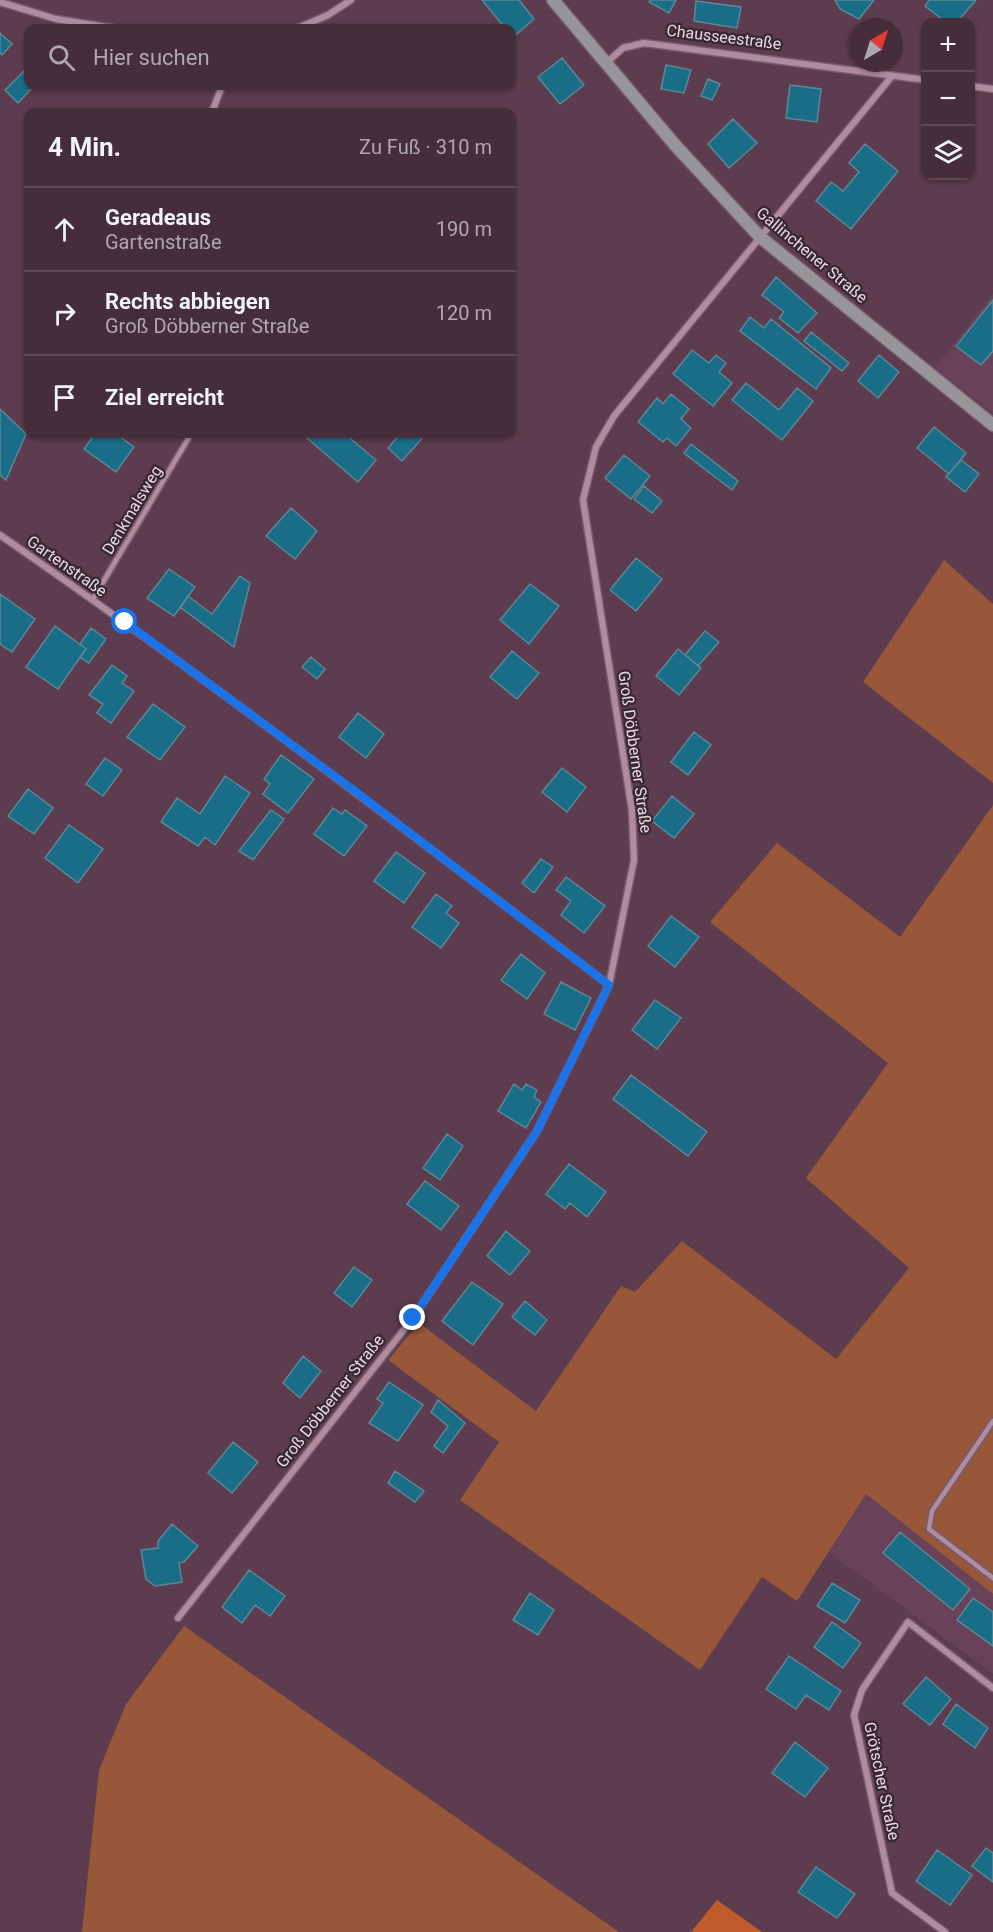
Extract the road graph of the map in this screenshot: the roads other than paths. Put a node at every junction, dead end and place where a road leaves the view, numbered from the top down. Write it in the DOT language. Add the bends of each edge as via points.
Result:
graph roads {
  1 [pos="351,0"];
  2 [pos="554,0"];
  3 [pos="0,2"];
  4 [pos="88,24"];
  5 [pos="307,24"];
  6 [pos="605,63"];
  7 [pos="892,76"];
  8 [pos="921,79"];
  9 [pos="975,87"];
  10 [pos="993,89"];
  11 [pos="220,90"];
  12 [pos="214,108"];
  13 [pos="760,237"];
  14 [pos="993,425"];
  15 [pos="190,438"];
  16 [pos="0,535"];
  17 [pos="93,599"];
  18 [pos="609,985"];
  19 [pos="993,1421"];
  20 [pos="993,1578"];
  21 [pos="178,1618"];
  22 [pos="993,1688"];
  23 [pos="945,1932"];
  1 -- 5 [label="street"];
  2 -- 6 [label="street"];
  3 -- 4 [label="street"];
  6 -- 7 [label="street, Chausseestraße" via="623,48 644,44"];
  6 -- 13 [label="street, Gallinchener Straße"];
  7 -- 8 [label="street, Chausseestraße"];
  7 -- 13 [label="street, Groß Döbberner Straße"];
  9 -- 10 [label="street"];
  11 -- 12 [label="street"];
  13 -- 14 [label="street, Gallinchener Straße"];
  13 -- 18 [label="street, Groß Döbberner Straße" via="614,416 596,447 583,500 632,811 634,860"];
  15 -- 17 [label="lane, Denkmalsweg"];
  16 -- 17 [label="street, Gartenstraße"];
  17 -- 18 [label="street, Gartenstraße" via="355,791"];
  18 -- 21 [label="street, Groß Döbberner Straße" via="537,1131 413,1318"];
  19 -- 20 [label="lane" via="932,1511 929,1528"];
  22 -- 23 [label="street, Grötscher Straße" via="908,1622 862,1690 854,1715 892,1893"];
}
